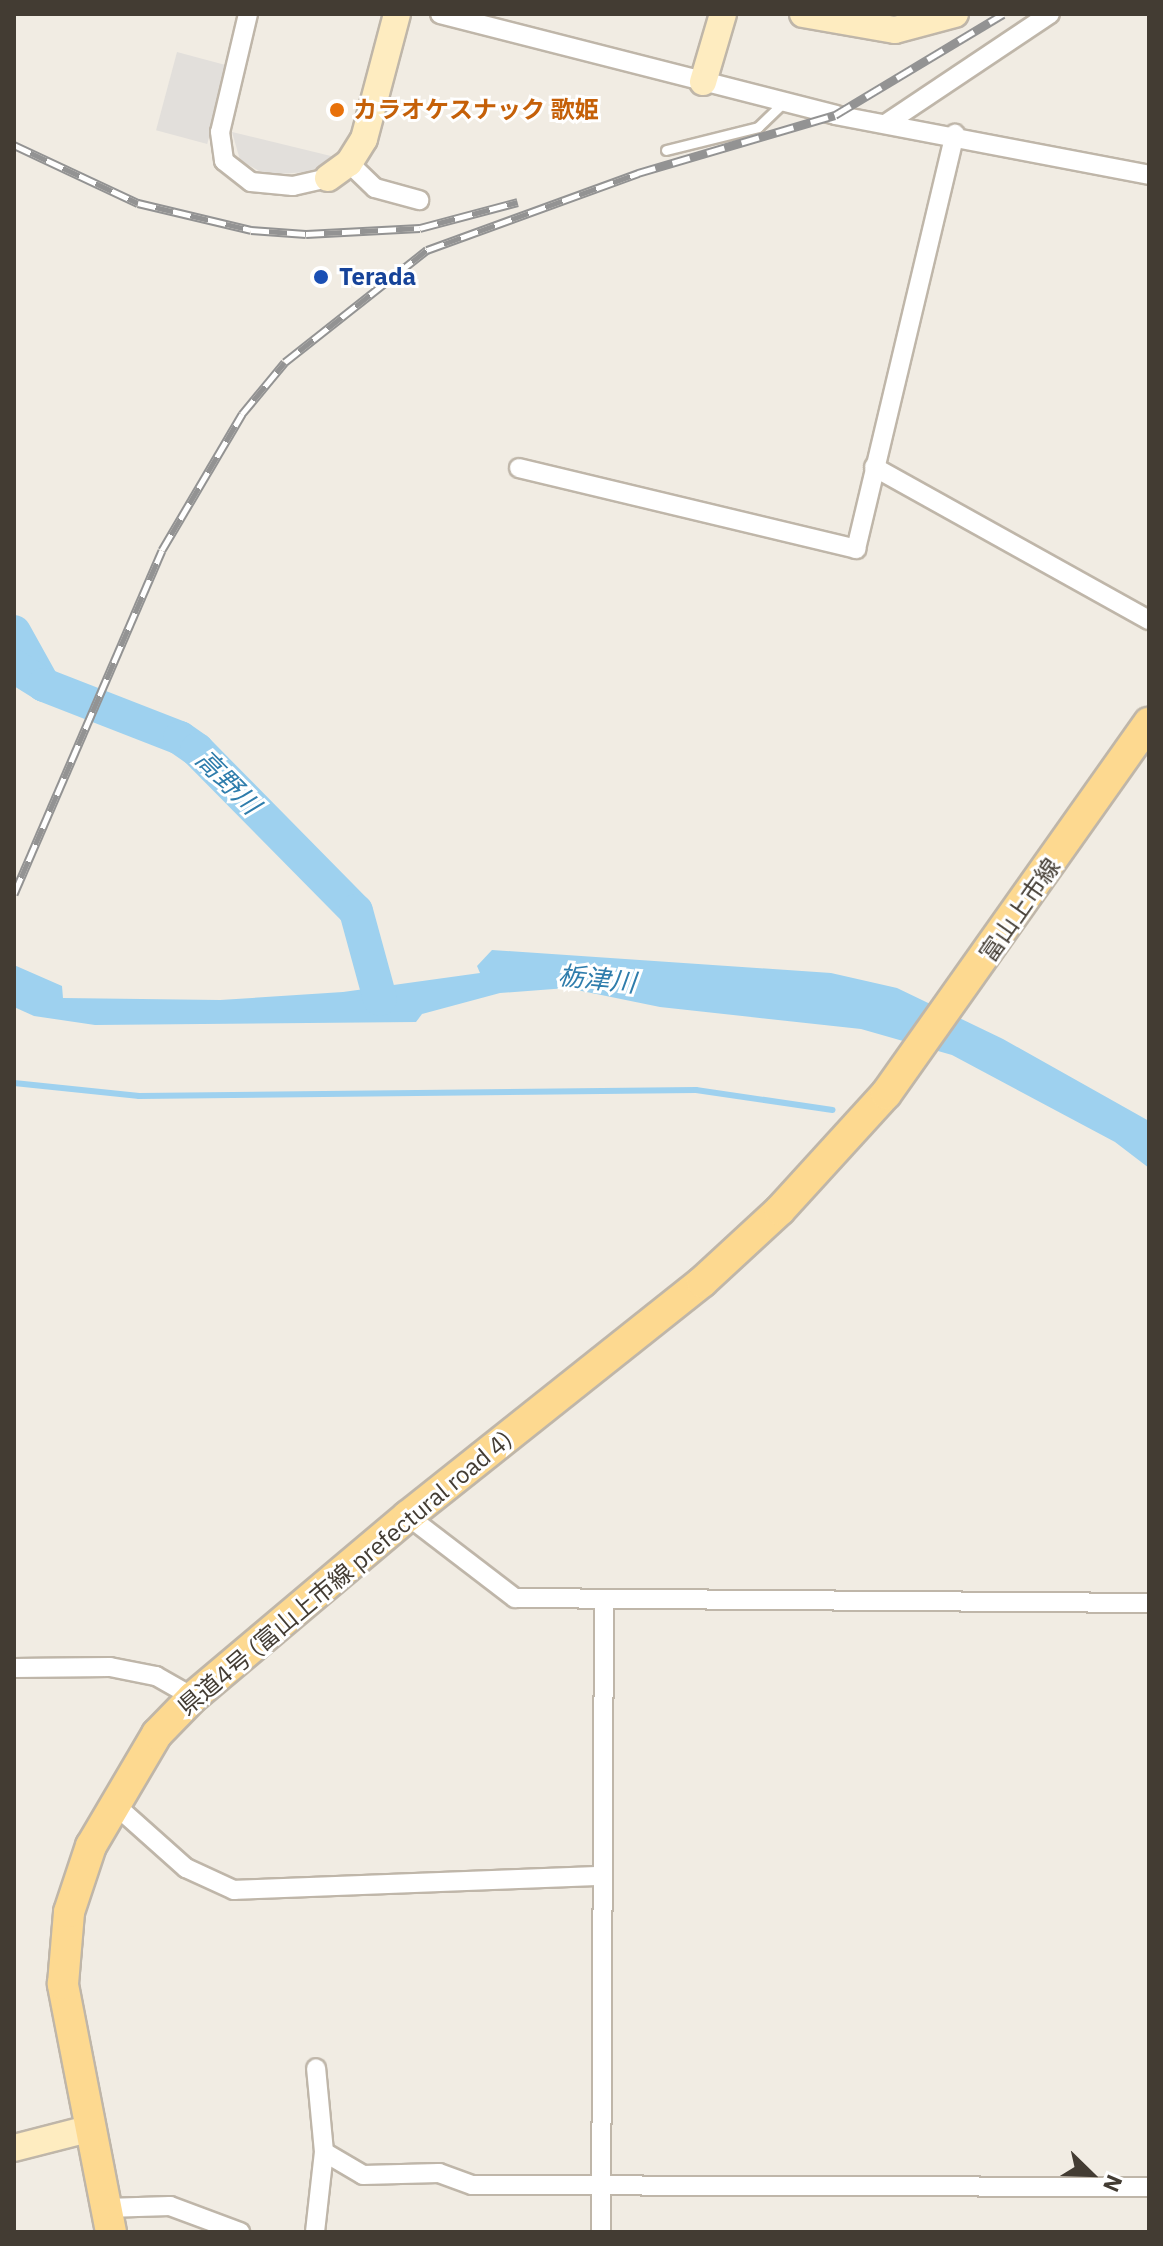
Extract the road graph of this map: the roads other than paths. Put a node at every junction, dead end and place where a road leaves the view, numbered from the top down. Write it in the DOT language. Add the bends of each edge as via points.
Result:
graph roads {
  1 [pos="248,14"];
  2 [pos="397,14"];
  3 [pos="440,14"];
  4 [pos="723,14"];
  5 [pos="803,14"];
  6 [pos="955,14"];
  7 [pos="1050,14"];
  8 [pos="703,82"];
  9 [pos="784,102"];
  10 [pos="887,123"];
  11 [pos="955,134"];
  12 [pos="666,150"];
  13 [pos="338,171"];
  14 [pos="1149,175"];
  15 [pos="419,200"];
  16 [pos="874,467"];
  17 [pos="519,468"];
  18 [pos="1149,620"];
  19 [pos="1149,723"];
  20 [pos="886,1094"];
  21 [pos="408,1516"];
  22 [pos="604,1599"];
  23 [pos="1149,1603"];
  24 [pos="14,1668"];
  25 [pos="193,1697"];
  26 [pos="113,1803"];
  27 [pos="601,1876"];
  28 [pos="316,2068"];
  29 [pos="88,2129"];
  30 [pos="14,2148"];
  31 [pos="324,2152"];
  32 [pos="603,2185"];
  33 [pos="1149,2187"];
  34 [pos="109,2220"];
  35 [pos="240,2232"];
  36 [pos="315,2232"];
  37 [pos="601,2232"];
  1 -- 13 [label="street" via="220,132 224,161 251,182 293,186"];
  2 -- 13 [label="street" via="364,139"];
  3 -- 8 [label="street"];
  4 -- 8 [label="street"];
  5 -- 6 [label="street" via="895,30"];
  7 -- 10 [label="street"];
  8 -- 9 [label="street"];
  9 -- 10 [label="street"];
  9 -- 12 [label="lane" via="758,127"];
  10 -- 11 [label="street"];
  11 -- 14 [label="street"];
  11 -- 16 [label="street"];
  13 -- 15 [label="street"];
  16 -- 17 [label="street" via="856,549"];
  16 -- 18 [label="street"];
  19 -- 20 [label="main road, 富山上市線"];
  20 -- 21 [label="main road, 県道4号 (富山上市線 prefectural road 4)" via="780,1210 702,1282"];
  21 -- 22 [label="street" via="515,1598"];
  21 -- 25 [label="main road, 県道4号 (富山上市線 prefectural road 4)"];
  22 -- 23 [label="street"];
  22 -- 27 [label="street"];
  24 -- 25 [label="street" via="110,1667 156,1676"];
  25 -- 26 [label="main road, 県道4号 (富山上市線 prefectural road 4)" via="157,1734"];
  26 -- 27 [label="street" via="186,1868 234,1890"];
  26 -- 29 [label="main road, 県道4号 (富山上市線 prefectural road 4)" via="91,1846 69,1912 63,1984"];
  27 -- 32 [label="street"];
  28 -- 31 [label="street"];
  29 -- 30 [label="street"];
  29 -- 34 [label="main road, 県道4号 (富山上市線 prefectural road 4)"];
  31 -- 32 [label="street" via="363,2175 439,2173 472,2185"];
  31 -- 36 [label="street"];
  32 -- 33 [label="street"];
  32 -- 37 [label="street"];
  34 -- 35 [label="street" via="170,2206"];
}
